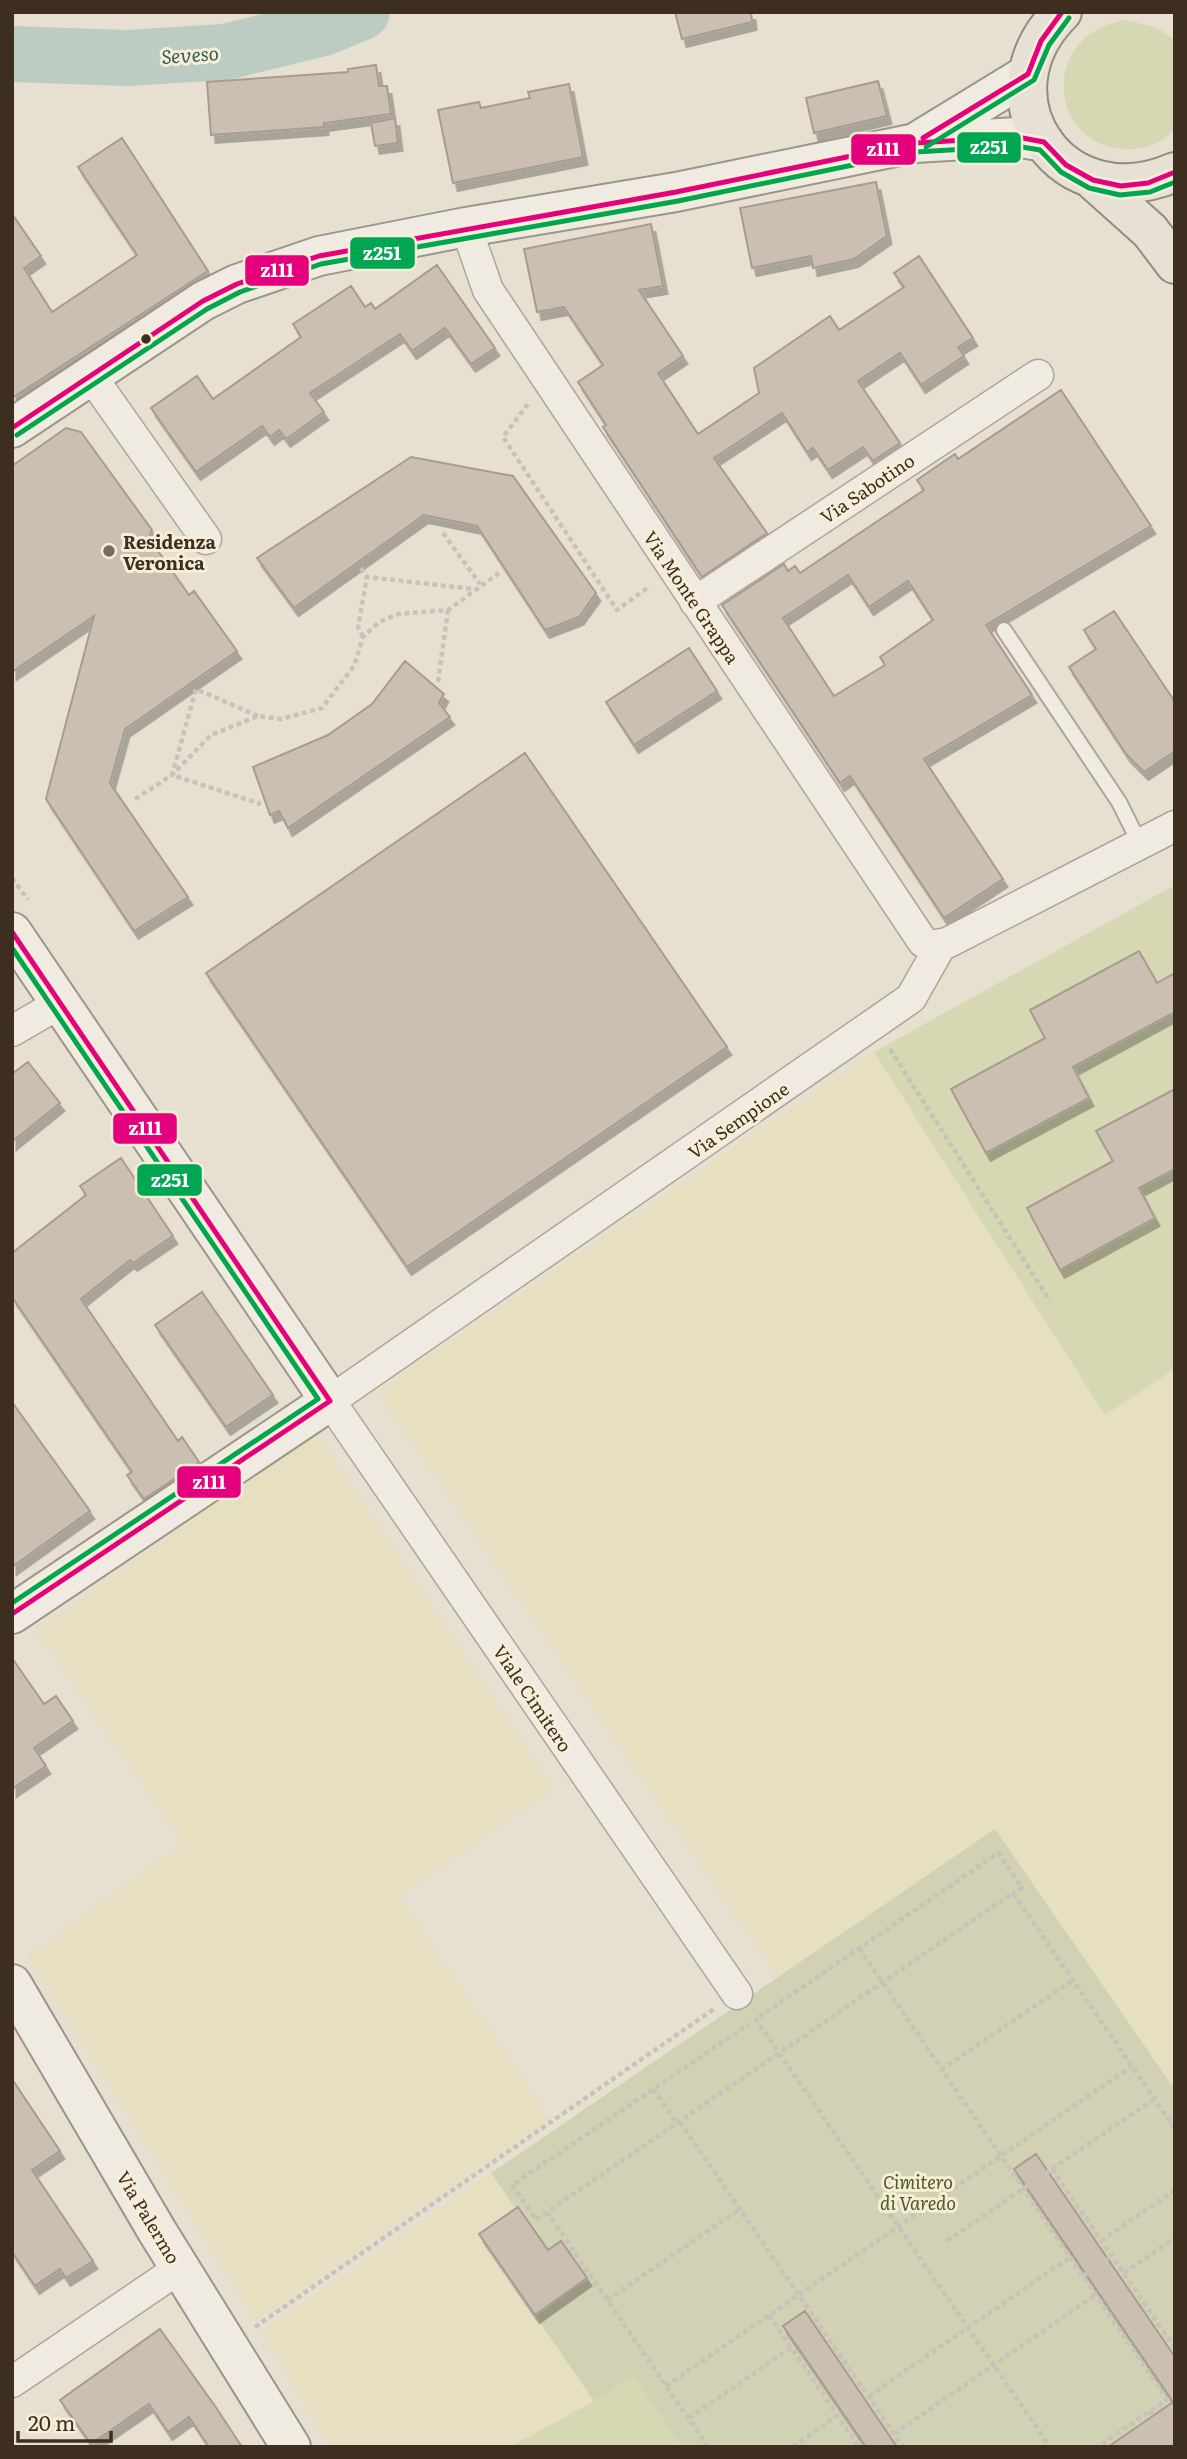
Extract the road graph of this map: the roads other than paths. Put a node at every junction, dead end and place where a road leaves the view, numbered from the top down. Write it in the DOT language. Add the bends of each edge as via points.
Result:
graph roads {
  1 [pos="1054,17"];
  2 [pos="1028,74"];
  3 [pos="1044,142"];
  4 [pos="915,143"];
  5 [pos="1175,172"];
  6 [pos="1093,180"];
  7 [pos="466,227"];
  8 [pos="1175,264"];
  9 [pos="1038,374"];
  10 [pos="91,376"];
  11 [pos="12,428"];
  12 [pos="206,539"];
  13 [pos="695,602"];
  14 [pos="1004,630"];
  15 [pos="1175,826"];
  16 [pos="1140,844"];
  17 [pos="12,932"];
  18 [pos="941,945"];
  19 [pos="62,1002"];
  20 [pos="12,1031"];
  21 [pos="330,1401"];
  22 [pos="12,1614"];
  23 [pos="12,1984"];
  24 [pos="737,1994"];
  25 [pos="180,2267"];
  26 [pos="12,2382"];
  27 [pos="291,2447"];
  1 -- 2 [label="main road" via="1035,48"];
  2 -- 3 [label="main road" via="1030,110"];
  2 -- 4 [label="street"];
  3 -- 4 [label="street" via="1017,137"];
  3 -- 6 [label="main road" via="1066,165"];
  4 -- 7 [label="street" via="676,192"];
  5 -- 6 [label="main road" via="1149,183 1121,186"];
  6 -- 8 [label="main road" via="1150,231"];
  7 -- 10 [label="street" via="320,256 237,284 203,301"];
  7 -- 13 [label="street, Via Monte Grappa" via="485,284"];
  9 -- 13 [label="street, Via Sabotino"];
  10 -- 11 [label="street"];
  10 -- 12 [label="street"];
  13 -- 18 [label="street, Via Monte Grappa" via="916,935 927,944"];
  14 -- 16 [label="lane" via="1119,802"];
  15 -- 16 [label="street"];
  16 -- 18 [label="street"];
  17 -- 19 [label="street"];
  18 -- 21 [label="street, Via Sempione" via="911,998"];
  19 -- 20 [label="street"];
  19 -- 21 [label="street"];
  21 -- 22 [label="street"];
  21 -- 24 [label="street, Viale Cimitero"];
  23 -- 25 [label="street, Via Palermo"];
  25 -- 26 [label="street"];
  25 -- 27 [label="street, Via Palermo"];
}
